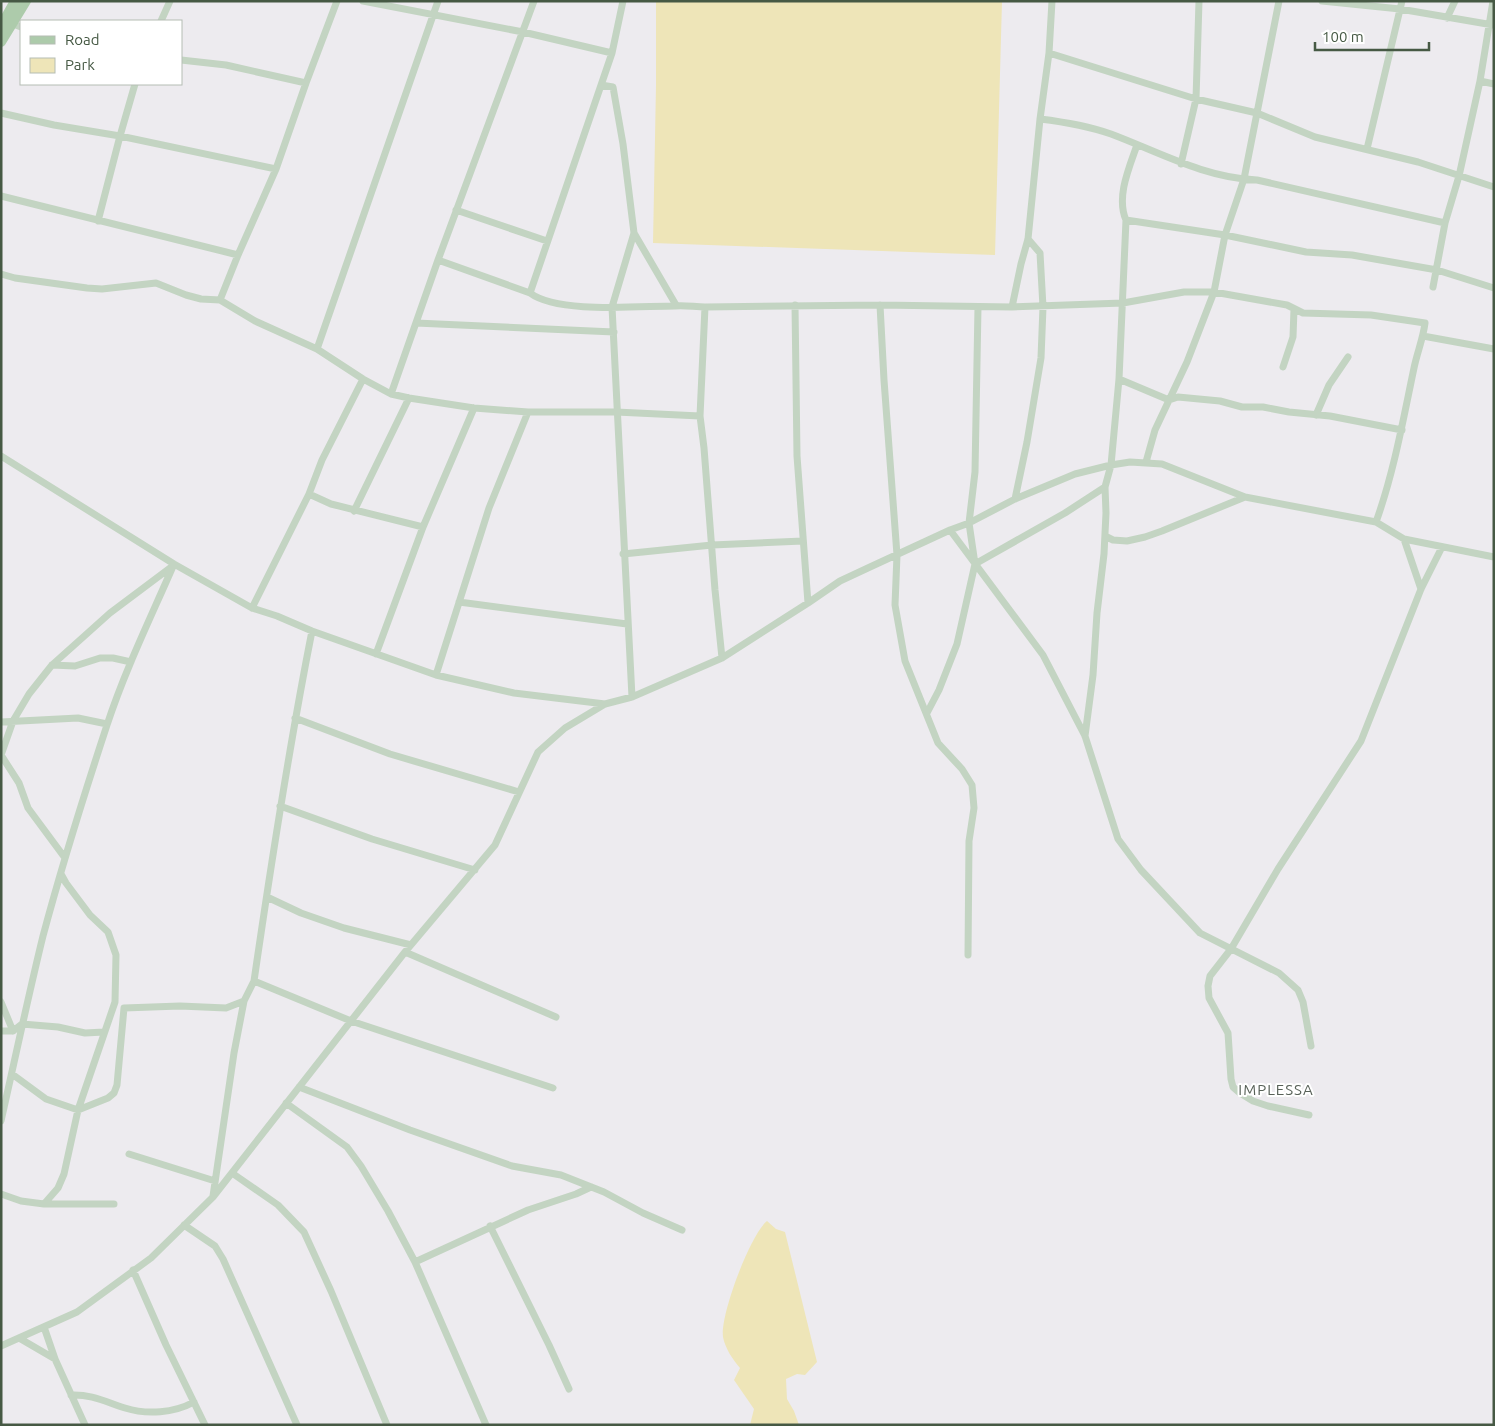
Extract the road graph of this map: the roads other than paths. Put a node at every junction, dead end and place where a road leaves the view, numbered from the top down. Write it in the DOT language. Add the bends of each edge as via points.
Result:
graph roads {
  1 [pos="15,1"];
  2 [pos="26,1"];
  3 [pos="170,1"];
  4 [pos="337,1"];
  5 [pos="363,1"];
  6 [pos="438,1"];
  7 [pos="534,1"];
  8 [pos="623,1"];
  9 [pos="1052,1"];
  10 [pos="1198,1"];
  11 [pos="1279,1"];
  12 [pos="1322,1"];
  13 [pos="1402,1"];
  14 [pos="1455,1"];
  15 [pos="1494,1"];
  16 [pos="1400,9"];
  17 [pos="434,14"];
  18 [pos="1447,18"];
  19 [pos="161,20"];
  20 [pos="1492,24"];
  21 [pos="1,26"];
  22 [pos="17,26"];
  23 [pos="523,32"];
  24 [pos="1,42"];
  25 [pos="612,52"];
  26 [pos="1049,53"];
  27 [pos="182,60"];
  28 [pos="1480,81"];
  29 [pos="306,83"];
  30 [pos="1494,84"];
  31 [pos="135,85"];
  32 [pos="601,85"];
  33 [pos="1196,99"];
  34 [pos="1,112"];
  35 [pos="1257,113"];
  36 [pos="1040,119"];
  37 [pos="120,136"];
  38 [pos="1136,145"];
  39 [pos="1367,149"];
  40 [pos="1181,164"];
  41 [pos="276,169"];
  42 [pos="1459,176"];
  43 [pos="1244,180"];
  44 [pos="1494,187"];
  45 [pos="1,196"];
  46 [pos="456,210"];
  47 [pos="98,220"];
  48 [pos="1126,220"];
  49 [pos="1445,223"];
  50 [pos="634,233"];
  51 [pos="1225,235"];
  52 [pos="1028,238"];
  53 [pos="547,241"];
  54 [pos="238,255"];
  55 [pos="438,260"];
  56 [pos="1436,270"];
  57 [pos="1,274"];
  58 [pos="1433,286"];
  59 [pos="1494,288"];
  60 [pos="1214,292"];
  61 [pos="530,293"];
  62 [pos="220,300"];
  63 [pos="1123,304"];
  64 [pos="795,305"];
  65 [pos="880,305"];
  66 [pos="676,306"];
  67 [pos="612,307"];
  68 [pos="705,307"];
  69 [pos="978,307"];
  70 [pos="1012,307"];
  71 [pos="1043,307"];
  72 [pos="1294,308"];
  73 [pos="416,323"];
  74 [pos="614,332"];
  75 [pos="1423,336"];
  76 [pos="317,349"];
  77 [pos="1494,349"];
  78 [pos="1348,357"];
  79 [pos="1283,367"];
  80 [pos="1118,379"];
  81 [pos="363,380"];
  82 [pos="391,394"];
  83 [pos="409,398"];
  84 [pos="1169,400"];
  85 [pos="474,408"];
  86 [pos="528,412"];
  87 [pos="616,412"];
  88 [pos="1316,415"];
  89 [pos="700,416"];
  90 [pos="1402,430"];
  91 [pos="1,456"];
  92 [pos="1146,462"];
  93 [pos="1110,465"];
  94 [pos="1105,487"];
  95 [pos="310,494"];
  96 [pos="1245,497"];
  97 [pos="1015,498"];
  98 [pos="354,511"];
  99 [pos="1376,522"];
  100 [pos="970,523"];
  101 [pos="423,527"];
  102 [pos="950,530"];
  103 [pos="1105,536"];
  104 [pos="1404,539"];
  105 [pos="803,541"];
  106 [pos="712,545"];
  107 [pos="1442,547"];
  108 [pos="623,554"];
  109 [pos="897,555"];
  110 [pos="1494,557"];
  111 [pos="174,564"];
  112 [pos="975,564"];
  113 [pos="1421,589"];
  114 [pos="459,602"];
  115 [pos="808,603"];
  116 [pos="252,608"];
  117 [pos="627,624"];
  118 [pos="312,631"];
  119 [pos="376,654"];
  120 [pos="722,658"];
  121 [pos="131,662"];
  122 [pos="52,665"];
  123 [pos="436,675"];
  124 [pos="632,697"];
  125 [pos="605,704"];
  126 [pos="927,713"];
  127 [pos="295,718"];
  128 [pos="14,721"];
  129 [pos="1,722"];
  130 [pos="107,724"];
  131 [pos="1085,736"];
  132 [pos="519,792"];
  133 [pos="280,806"];
  134 [pos="65,858"];
  135 [pos="475,870"];
  136 [pos="61,874"];
  137 [pos="266,897"];
  138 [pos="412,945"];
  139 [pos="1231,949"];
  140 [pos="406,952"];
  141 [pos="968,955"];
  142 [pos="254,981"];
  143 [pos="244,1001"];
  144 [pos="1,1002"];
  145 [pos="115,1002"];
  146 [pos="124,1008"];
  147 [pos="556,1016"];
  148 [pos="351,1021"];
  149 [pos="22,1024"];
  150 [pos="1,1031"];
  151 [pos="13,1031"];
  152 [pos="104,1032"];
  153 [pos="1311,1046"];
  154 [pos="12,1074"];
  155 [pos="299,1087"];
  156 [pos="553,1088"];
  157 [pos="286,1103"];
  158 [pos="78,1110"];
  159 [pos="1309,1115"];
  160 [pos="1,1121"];
  161 [pos="129,1154"];
  162 [pos="232,1173"];
  163 [pos="215,1181"];
  164 [pos="591,1186"];
  165 [pos="1,1194"];
  166 [pos="213,1197"];
  167 [pos="44,1204"];
  168 [pos="114,1204"];
  169 [pos="184,1225"];
  170 [pos="490,1226"];
  171 [pos="682,1230"];
  172 [pos="415,1262"];
  173 [pos="133,1270"];
  174 [pos="44,1327"];
  175 [pos="19,1338"];
  176 [pos="1,1346"];
  177 [pos="55,1358"];
  178 [pos="568,1389"];
  179 [pos="71,1395"];
  180 [pos="194,1402"];
  181 [pos="85,1425"];
  182 [pos="204,1425"];
  183 [pos="297,1425"];
  184 [pos="387,1425"];
  185 [pos="486,1425"];
  1 -- 21 [label="main road"];
  2 -- 22 [label="main road"];
  3 -- 19 [label="street"];
  4 -- 29 [label="street"];
  5 -- 17 [label="street"];
  6 -- 17 [label="street"];
  7 -- 23 [label="street"];
  8 -- 25 [label="street"];
  9 -- 26 [label="street"];
  10 -- 33 [label="street"];
  11 -- 35 [label="street"];
  12 -- 16 [label="street"];
  13 -- 16 [label="street"];
  14 -- 18 [label="street"];
  15 -- 20 [label="street"];
  16 -- 18 [label="street"];
  16 -- 39 [label="street"];
  17 -- 23 [label="street"];
  17 -- 76 [label="street"];
  18 -- 20 [label="street"];
  20 -- 28 [label="street"];
  22 -- 24 [label="main road"];
  23 -- 25 [label="street"];
  23 -- 46 [label="street"];
  25 -- 32 [label="street"];
  26 -- 33 [label="street"];
  26 -- 36 [label="street"];
  27 -- 29 [label="street" via="226,65"];
  28 -- 30 [label="street"];
  28 -- 42 [label="street"];
  29 -- 41 [label="street"];
  31 -- 37 [label="street"];
  32 -- 50 [label="street" via="613,87"];
  32 -- 53 [label="street"];
  33 -- 35 [label="street"];
  33 -- 40 [label="street"];
  34 -- 37 [label="street"];
  35 -- 39 [label="street" via="1315,137"];
  35 -- 43 [label="street"];
  36 -- 38 [label="street" via="1080,124"];
  36 -- 52 [label="street"];
  37 -- 41 [label="street"];
  37 -- 47 [label="street"];
  38 -- 40 [label="street"];
  38 -- 48 [label="street" via="1122,205"];
  39 -- 42 [label="street"];
  40 -- 43 [label="street"];
  41 -- 54 [label="street"];
  42 -- 44 [label="street"];
  42 -- 49 [label="street"];
  43 -- 49 [label="street" via="1257,180"];
  43 -- 51 [label="street"];
  45 -- 47 [label="street"];
  46 -- 53 [label="street"];
  46 -- 55 [label="street"];
  47 -- 54 [label="street"];
  48 -- 51 [label="street"];
  48 -- 63 [label="street"];
  49 -- 56 [label="street"];
  50 -- 66 [label="street"];
  50 -- 67 [label="street"];
  51 -- 56 [label="street" via="1306,252 1352,255"];
  51 -- 60 [label="street"];
  52 -- 70 [label="street"];
  52 -- 71 [label="street" via="1040,253"];
  53 -- 61 [label="street"];
  54 -- 62 [label="street"];
  55 -- 61 [label="street"];
  55 -- 73 [label="street"];
  56 -- 58 [label="street"];
  56 -- 59 [label="street"];
  57 -- 62 [label="street" via="102,289 156,283 201,299"];
  60 -- 63 [label="street" via="1184,292"];
  60 -- 72 [label="street"];
  60 -- 84 [label="street"];
  61 -- 67 [label="street" via="550,303"];
  62 -- 76 [label="street" via="255,321"];
  63 -- 71 [label="street"];
  63 -- 80 [label="street"];
  64 -- 65 [label="street"];
  64 -- 68 [label="street"];
  64 -- 105 [label="street" via="797,456"];
  65 -- 69 [label="street"];
  65 -- 109 [label="street"];
  66 -- 67 [label="street"];
  66 -- 68 [label="street"];
  67 -- 74 [label="street"];
  68 -- 89 [label="street"];
  69 -- 70 [label="street"];
  69 -- 100 [label="street" via="975,472"];
  70 -- 71 [label="street"];
  71 -- 97 [label="street" via="1041,358"];
  72 -- 75 [label="street" via="1303,313 1371,315 1425,323"];
  72 -- 79 [label="street" via="1293,337"];
  73 -- 74 [label="street"];
  73 -- 82 [label="street"];
  74 -- 87 [label="street"];
  75 -- 77 [label="street"];
  75 -- 90 [label="street"];
  76 -- 81 [label="street"];
  78 -- 88 [label="street" via="1329,384"];
  80 -- 84 [label="street"];
  80 -- 93 [label="street"];
  81 -- 82 [label="street"];
  81 -- 95 [label="street" via="322,460"];
  82 -- 83 [label="street"];
  83 -- 85 [label="street"];
  83 -- 98 [label="street"];
  84 -- 88 [label="street" via="1178,397 1220,401 1242,407"];
  84 -- 92 [label="street" via="1155,430"];
  85 -- 86 [label="street"];
  85 -- 101 [label="street"];
  86 -- 87 [label="street"];
  86 -- 114 [label="street" via="489,508"];
  87 -- 89 [label="street"];
  87 -- 108 [label="street"];
  88 -- 90 [label="street"];
  89 -- 106 [label="street"];
  90 -- 99 [label="street"];
  91 -- 111 [label="street"];
  92 -- 93 [label="street"];
  92 -- 96 [label="street" via="1170,467"];
  93 -- 94 [label="street"];
  93 -- 97 [label="street" via="1075,474"];
  94 -- 103 [label="street"];
  94 -- 112 [label="street" via="1065,514"];
  95 -- 98 [label="street"];
  95 -- 116 [label="street"];
  96 -- 99 [label="street"];
  96 -- 103 [label="street" via="1145,537 1127,541"];
  97 -- 100 [label="street"];
  98 -- 101 [label="street"];
  99 -- 104 [label="street"];
  100 -- 102 [label="street"];
  100 -- 112 [label="street"];
  101 -- 119 [label="street"];
  102 -- 109 [label="street"];
  102 -- 112 [label="street"];
  103 -- 131 [label="street"];
  104 -- 107 [label="street"];
  104 -- 113 [label="street"];
  105 -- 106 [label="street"];
  105 -- 115 [label="street"];
  106 -- 108 [label="street"];
  106 -- 120 [label="street"];
  107 -- 110 [label="street"];
  107 -- 113 [label="street"];
  108 -- 117 [label="street"];
  109 -- 115 [label="street" via="840,581"];
  109 -- 126 [label="street" via="895,605 905,661"];
  111 -- 116 [label="street"];
  111 -- 121 [label="street"];
  111 -- 122 [label="street" via="110,613"];
  112 -- 126 [label="street" via="957,644"];
  112 -- 131 [label="street" via="1043,655"];
  113 -- 139 [label="street" via="1360,741"];
  114 -- 117 [label="street"];
  114 -- 123 [label="street"];
  115 -- 120 [label="street"];
  116 -- 118 [label="street"];
  117 -- 124 [label="street"];
  118 -- 119 [label="street"];
  118 -- 127 [label="street"];
  119 -- 123 [label="street"];
  120 -- 124 [label="street"];
  121 -- 122 [label="street" via="100,658 76,666"];
  121 -- 130 [label="street"];
  122 -- 128 [label="street" via="29,694"];
  123 -- 125 [label="street" via="514,693"];
  124 -- 125 [label="street"];
  125 -- 132 [label="street" via="565,728 538,752"];
  126 -- 141 [label="street" via="938,743 972,785 974,808 969,842"];
  127 -- 132 [label="street" via="390,754"];
  127 -- 133 [label="street"];
  128 -- 129 [label="street"];
  128 -- 130 [label="street" via="78,718"];
  128 -- 134 [label="street" via="1,755 19,783 28,808"];
  130 -- 134 [label="street"];
  131 -- 139 [label="street" via="1118,839 1141,870 1200,933"];
  132 -- 135 [label="street" via="494,845"];
  133 -- 135 [label="street" via="372,839"];
  133 -- 137 [label="street"];
  134 -- 136 [label="street"];
  135 -- 138 [label="street"];
  136 -- 145 [label="street" via="114,943"];
  136 -- 149 [label="street"];
  137 -- 138 [label="street" via="301,914"];
  137 -- 142 [label="street"];
  138 -- 140 [label="street"];
  139 -- 153 [label="street" via="1279,974 1298,990"];
  139 -- 159 [label="street" via="1210,976 1208,986 1209,998 1228,1033 1233,1087 1253,1101"];
  140 -- 147 [label="street"];
  140 -- 148 [label="street"];
  142 -- 143 [label="street"];
  142 -- 148 [label="street"];
  143 -- 146 [label="street" via="226,1008"];
  143 -- 163 [label="street"];
  144 -- 151 [label="street"];
  145 -- 146 [label="street"];
  145 -- 152 [label="street"];
  146 -- 158 [label="street" via="114,1093"];
  148 -- 155 [label="street"];
  148 -- 156 [label="street"];
  149 -- 151 [label="street"];
  149 -- 152 [label="street" via="86,1033"];
  149 -- 154 [label="street"];
  150 -- 151 [label="street"];
  152 -- 158 [label="street"];
  154 -- 158 [label="street" via="46,1099"];
  154 -- 160 [label="street"];
  155 -- 157 [label="street"];
  155 -- 164 [label="street" via="512,1166 561,1175"];
  157 -- 162 [label="street"];
  157 -- 172 [label="street" via="354,1155"];
  158 -- 167 [label="street" via="64,1174 58,1188"];
  161 -- 163 [label="street"];
  162 -- 166 [label="street"];
  162 -- 184 [label="street" via="278,1206 304,1232"];
  163 -- 166 [label="street"];
  164 -- 170 [label="street"];
  164 -- 171 [label="street"];
  165 -- 167 [label="street"];
  166 -- 169 [label="street"];
  167 -- 168 [label="street"];
  169 -- 173 [label="street"];
  169 -- 183 [label="street" via="215,1246 223,1258"];
  170 -- 172 [label="street"];
  170 -- 178 [label="street"];
  172 -- 185 [label="street"];
  173 -- 174 [label="street" via="77,1312"];
  173 -- 180 [label="street"];
  174 -- 175 [label="street"];
  174 -- 177 [label="street"];
  175 -- 176 [label="street"];
  175 -- 177 [label="street"];
  177 -- 179 [label="street"];
  179 -- 180 [label="street" via="84,1394 137,1411 177,1410"];
  179 -- 181 [label="street"];
  180 -- 182 [label="street"];
}
